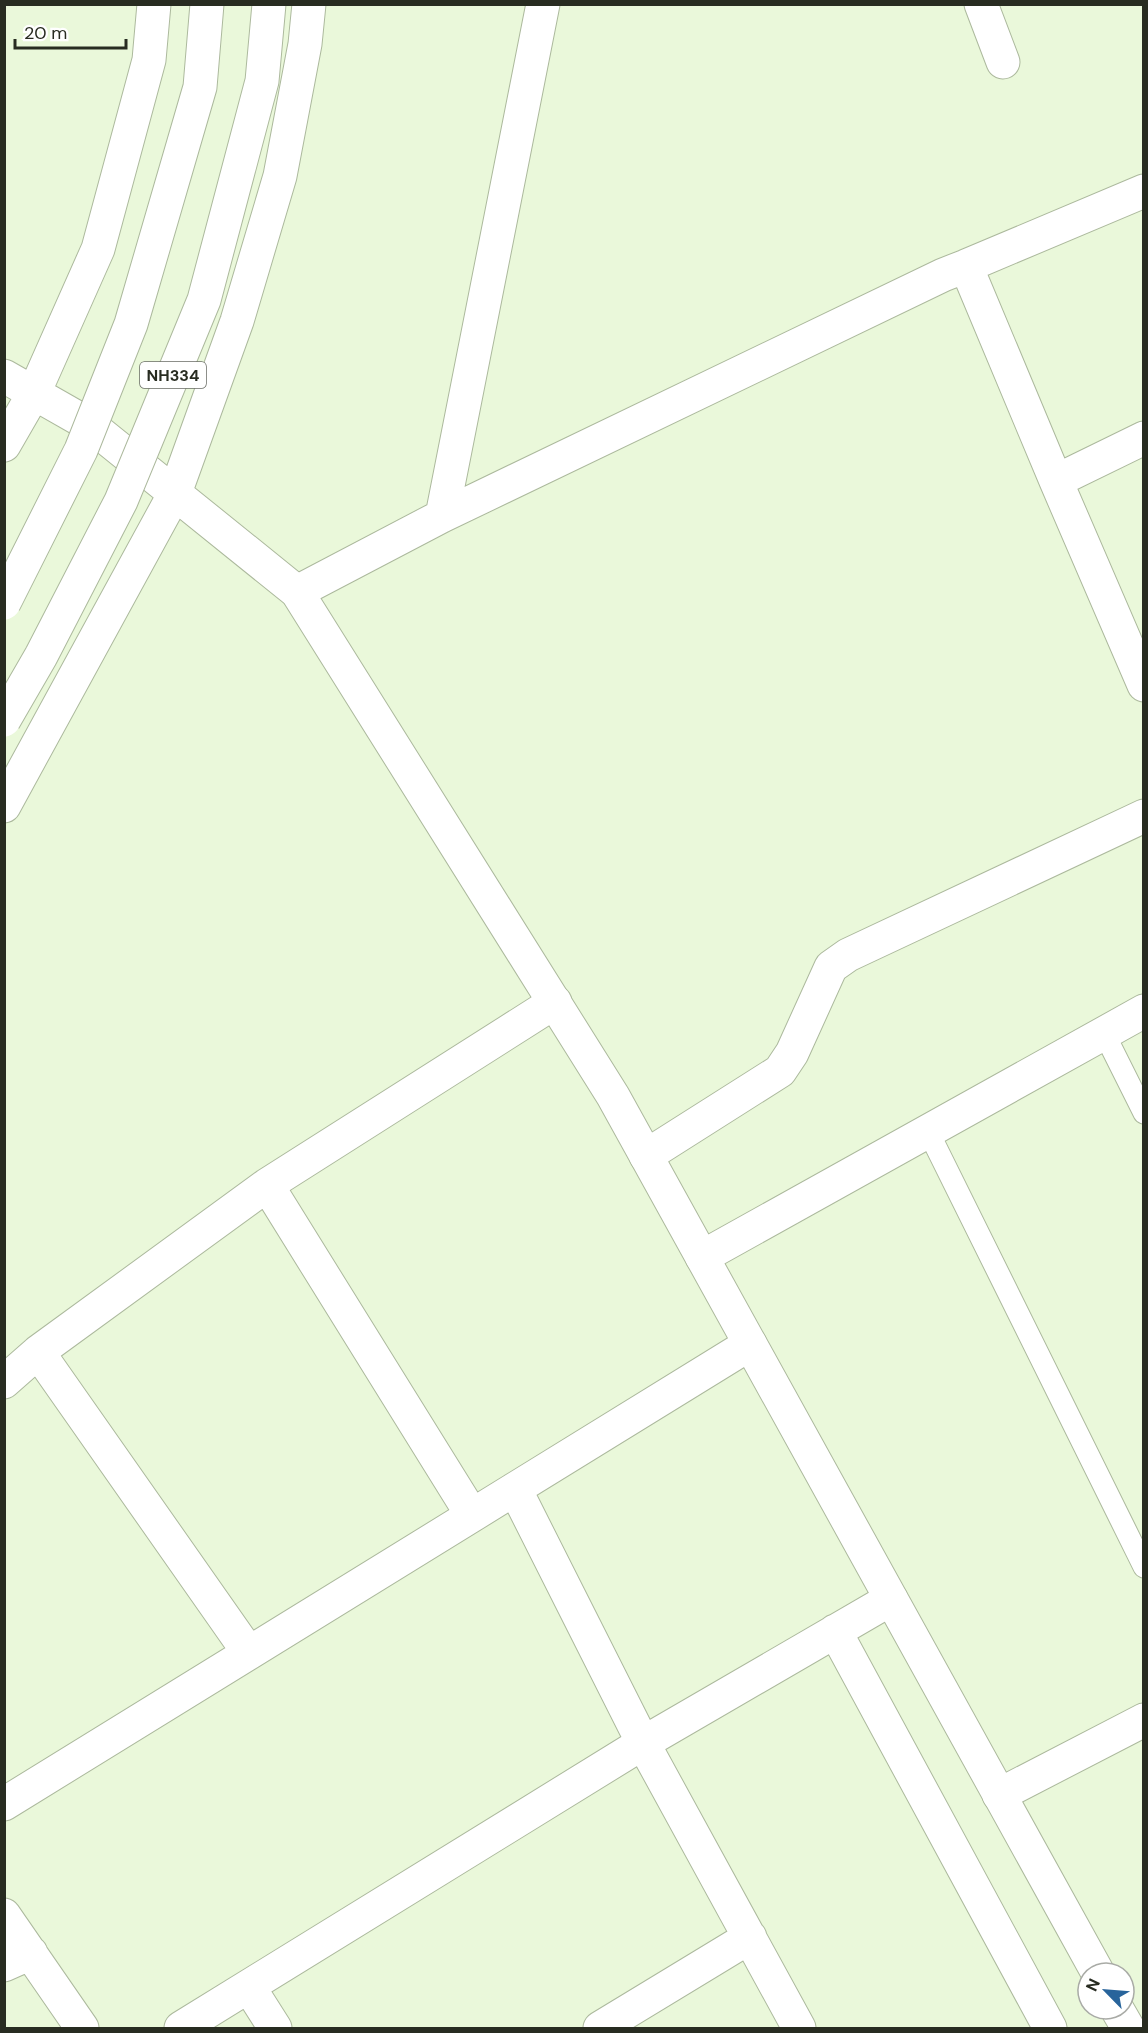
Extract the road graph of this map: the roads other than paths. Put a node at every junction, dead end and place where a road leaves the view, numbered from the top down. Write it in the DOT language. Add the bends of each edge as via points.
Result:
graph roads {
  1 [pos="154,4"];
  2 [pos="207,4"];
  3 [pos="269,4"];
  4 [pos="309,4"];
  5 [pos="543,4"];
  6 [pos="981,4"];
  7 [pos="1003,62"];
  8 [pos="1143,191"];
  9 [pos="966,266"];
  10 [pos="4,376"];
  11 [pos="34,393"];
  12 [pos="1143,438"];
  13 [pos="4,446"];
  14 [pos="1056,481"];
  15 [pos="176,493"];
  16 [pos="442,516"];
  17 [pos="297,592"];
  18 [pos="4,603"];
  19 [pos="1143,685"];
  20 [pos="4,720"];
  21 [pos="4,806"];
  22 [pos="1143,816"];
  23 [pos="555,1002"];
  24 [pos="1143,1011"];
  25 [pos="1104,1033"];
  26 [pos="1143,1113"];
  27 [pos="928,1131"];
  28 [pos="646,1156"];
  29 [pos="267,1185"];
  30 [pos="702,1257"];
  31 [pos="750,1344"];
  32 [pos="38,1353"];
  33 [pos="4,1382"];
  34 [pos="515,1489"];
  35 [pos="472,1515"];
  36 [pos="1143,1567"];
  37 [pos="891,1599"];
  38 [pos="835,1631"];
  39 [pos="249,1653"];
  40 [pos="1143,1720"];
  41 [pos="644,1743"];
  42 [pos="999,1795"];
  43 [pos="4,1804"];
  44 [pos="4,1915"];
  45 [pos="750,1937"];
  46 [pos="18,1959"];
  47 [pos="1091,1961"];
  48 [pos="249,1987"];
  49 [pos="610,2026"];
  50 [pos="82,2028"];
  51 [pos="181,2028"];
  52 [pos="275,2028"];
  53 [pos="799,2028"];
  54 [pos="1050,2028"];
  1 -- 11 [label="main road" via="149,60 98,249"];
  2 -- 18 [label="main road, NH334, bridge" via="200,87 131,324 81,450"];
  3 -- 20 [label="main road, NH334, bridge" via="262,81 204,300 121,501"];
  4 -- 15 [label="main road" via="280,176 237,321"];
  5 -- 16 [label="main road"];
  6 -- 7 [label="main road"];
  8 -- 9 [label="main road"];
  9 -- 14 [label="main road"];
  9 -- 16 [label="main road"];
  10 -- 11 [label="main road"];
  11 -- 13 [label="main road"];
  11 -- 15 [label="main road" via="90,425"];
  12 -- 14 [label="main road"];
  14 -- 19 [label="main road"];
  15 -- 17 [label="main road"];
  15 -- 21 [label="main road"];
  16 -- 17 [label="main road"];
  17 -- 23 [label="main road"];
  22 -- 28 [label="main road" via="848,955 831,967 780,1071"];
  23 -- 28 [label="main road"];
  23 -- 29 [label="main road"];
  24 -- 25 [label="main road"];
  25 -- 26 [label="lane"];
  25 -- 27 [label="main road"];
  27 -- 30 [label="main road"];
  27 -- 36 [label="lane"];
  28 -- 30 [label="main road"];
  29 -- 32 [label="main road"];
  29 -- 35 [label="main road"];
  30 -- 31 [label="main road"];
  31 -- 34 [label="main road"];
  31 -- 37 [label="main road"];
  32 -- 33 [label="main road"];
  32 -- 39 [label="main road"];
  34 -- 35 [label="main road"];
  34 -- 41 [label="main road"];
  35 -- 39 [label="main road"];
  37 -- 38 [label="main road"];
  37 -- 42 [label="main road"];
  38 -- 41 [label="main road"];
  38 -- 54 [label="main road"];
  39 -- 43 [label="main road"];
  40 -- 42 [label="main road"];
  41 -- 45 [label="main road"];
  41 -- 48 [label="main road"];
  42 -- 47 [label="main road"];
  44 -- 46 [label="main road"];
  45 -- 49 [label="main road"];
  45 -- 53 [label="main road"];
  46 -- 50 [label="main road"];
  48 -- 51 [label="main road"];
  48 -- 52 [label="main road"];
}
